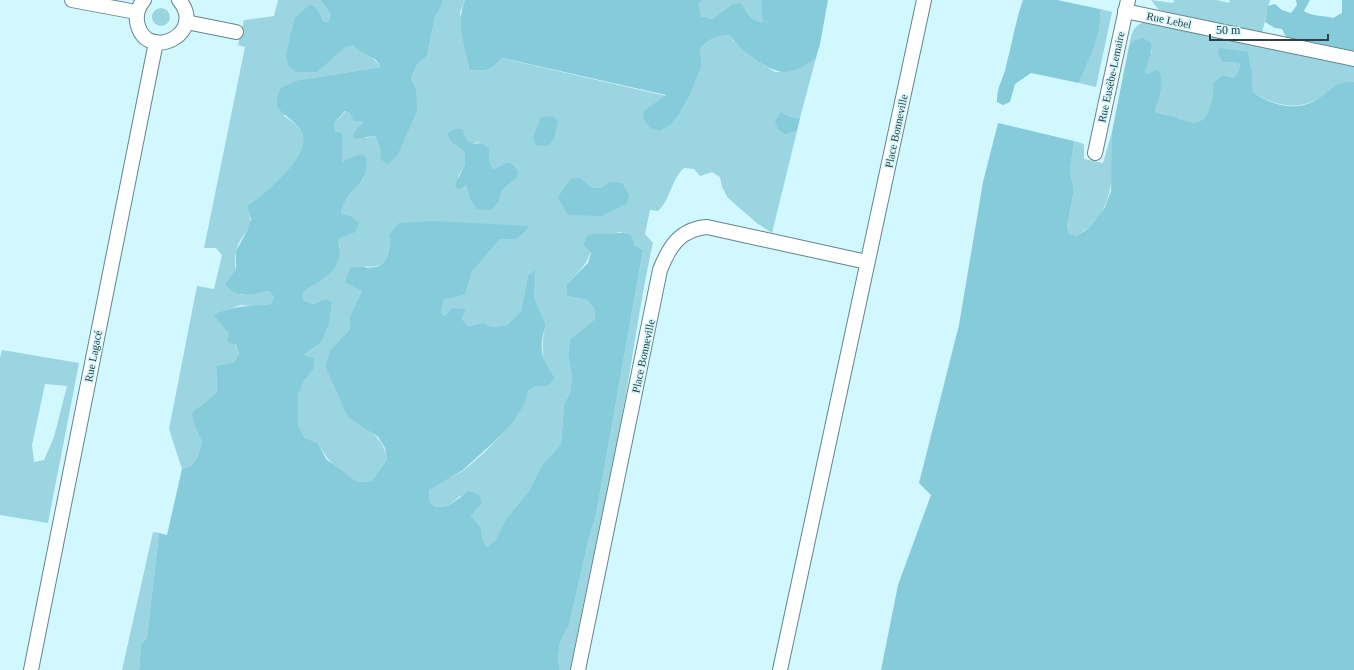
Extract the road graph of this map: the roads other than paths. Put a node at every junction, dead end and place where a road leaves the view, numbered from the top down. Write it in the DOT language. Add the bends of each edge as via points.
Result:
graph roads {
  1 [pos="72,0"];
  2 [pos="144,0"];
  3 [pos="179,0"];
  4 [pos="924,0"];
  5 [pos="1127,5"];
  6 [pos="136,12"];
  7 [pos="186,22"];
  8 [pos="236,32"];
  9 [pos="156,42"];
  10 [pos="1354,59"];
  11 [pos="1095,153"];
  12 [pos="867,262"];
  13 [pos="31,670"];
  14 [pos="578,670"];
  15 [pos="780,670"];
  1 -- 6 [label="street"];
  2 -- 6 [label="street"];
  3 -- 7 [label="street" via="186,13"];
  4 -- 12 [label="street, Place Bonneville"];
  5 -- 10 [label="street, Rue Lebel"];
  5 -- 11 [label="street, Rue Eusèbe-Lemaire"];
  6 -- 9 [label="street" via="136,20 142,35"];
  7 -- 8 [label="street"];
  7 -- 9 [label="street" via="179,36 164,43"];
  9 -- 13 [label="street, Rue Lagacé"];
  12 -- 14 [label="street, Place Bonneville" via="707,227 689,230 674,242 660,270"];
  12 -- 15 [label="street, Place Bonneville" via="830,447"];
}
